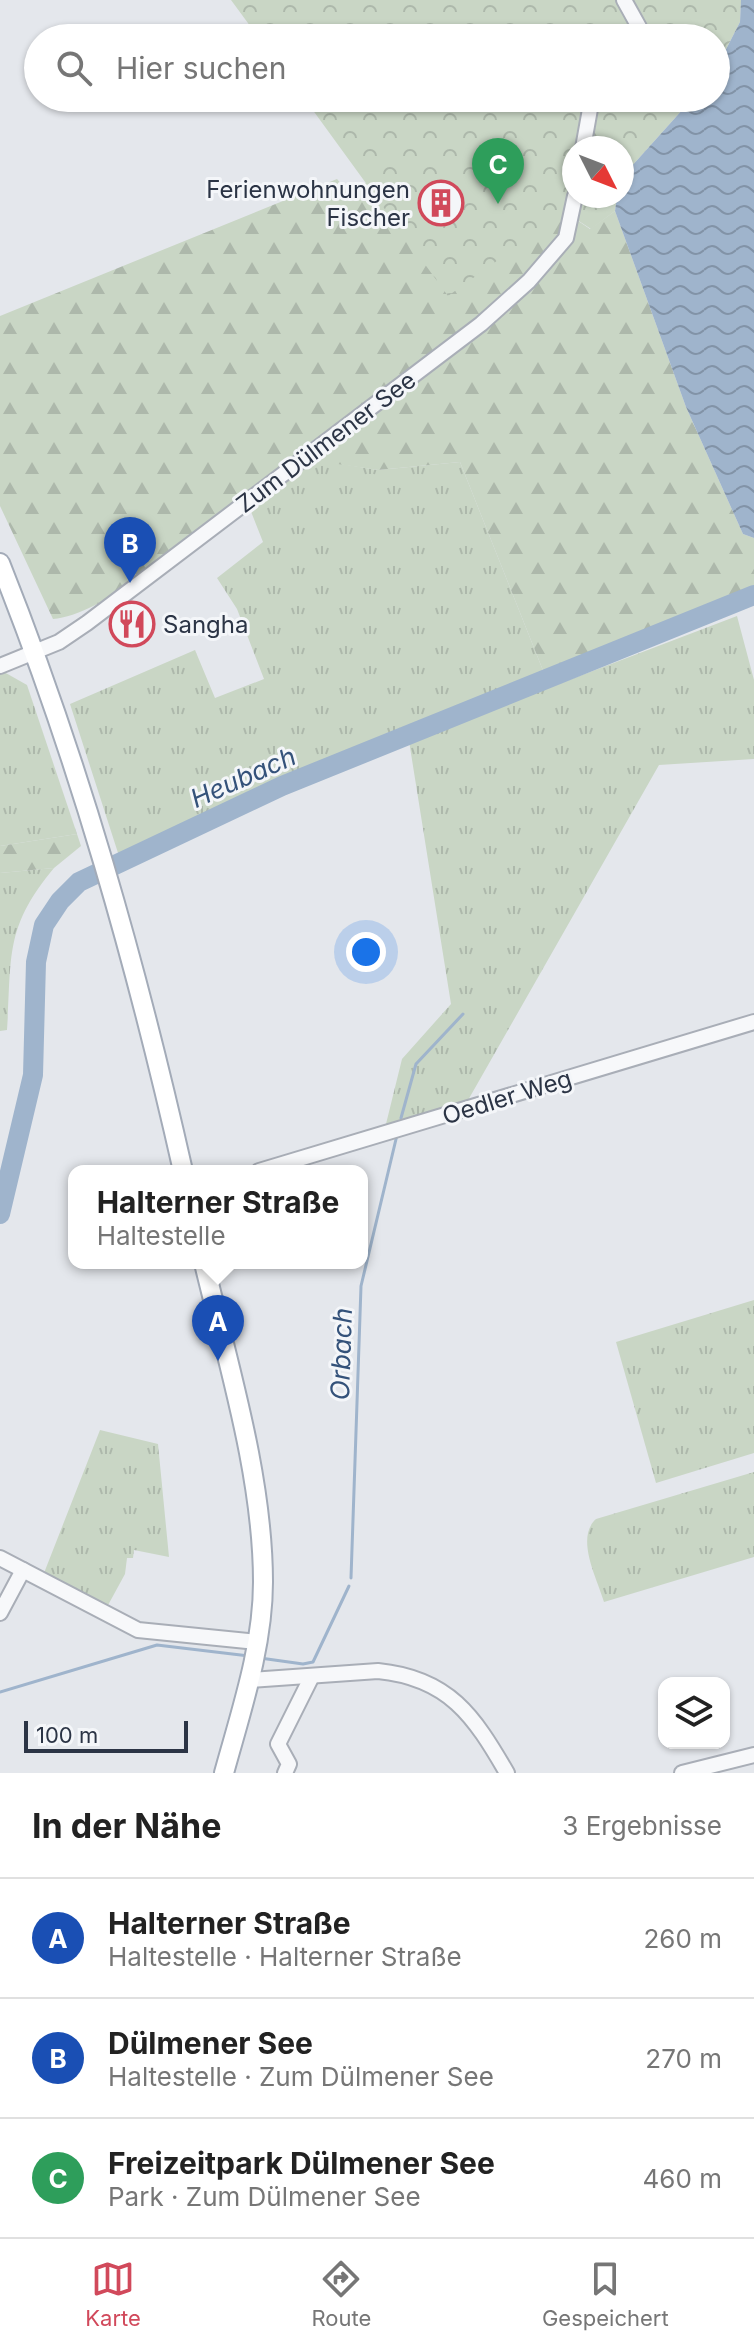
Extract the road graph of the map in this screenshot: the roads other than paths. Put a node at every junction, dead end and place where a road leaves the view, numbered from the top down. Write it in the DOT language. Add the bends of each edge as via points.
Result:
graph roads {
  1 [pos="624,0"];
  2 [pos="637,24"];
  3 [pos="589,112"];
  4 [pos="585,136"];
  5 [pos="572,208"];
  6 [pos="0,563"];
  7 [pos="35,652"];
  8 [pos="0,666"];
  9 [pos="754,1022"];
  10 [pos="182,1165"];
  11 [pos="279,1165"];
  12 [pos="205,1269"];
  13 [pos="0,1558"];
  14 [pos="23,1570"];
  15 [pos="0,1613"];
  16 [pos="254,1659"];
  17 [pos="312,1676"];
  18 [pos="754,1755"];
  19 [pos="224,1773"];
  20 [pos="285,1773"];
  21 [pos="507,1773"];
  22 [pos="682,1773"];
  1 -- 2 [label="street"];
  3 -- 4 [label="street"];
  5 -- 7 [label="street, Zum Dülmener See" via="566,238 481,324 135,589"];
  6 -- 7 [label="main road"];
  7 -- 8 [label="street, Zum Dülmener See"];
  7 -- 10 [label="main road" via="117,898"];
  9 -- 11 [label="street, Oedler Weg"];
  12 -- 16 [label="main road" via="260,1534 263,1582"];
  13 -- 14 [label="street"];
  14 -- 15 [label="street"];
  14 -- 16 [label="street" via="138,1630"];
  16 -- 17 [label="street"];
  16 -- 19 [label="main road"];
  17 -- 20 [label="street" via="278,1744 289,1764"];
  17 -- 21 [label="street" via="399,1673 442,1691 477,1722"];
  18 -- 22 [label="street"];
}
